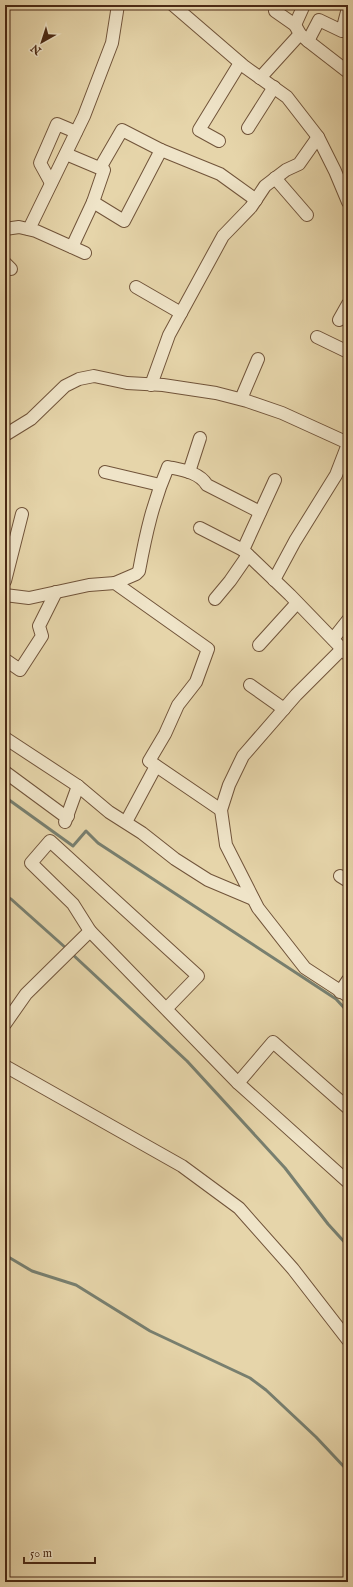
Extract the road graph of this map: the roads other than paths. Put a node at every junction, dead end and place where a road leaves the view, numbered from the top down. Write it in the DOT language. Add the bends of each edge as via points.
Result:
graph roads {
  1 [pos="118,5"];
  2 [pos="173,5"];
  3 [pos="304,5"];
  4 [pos="348,8"];
  5 [pos="275,11"];
  6 [pos="303,30"];
  7 [pos="240,63"];
  8 [pos="348,72"];
  9 [pos="260,78"];
  10 [pos="274,88"];
  11 [pos="248,128"];
  12 [pos="76,132"];
  13 [pos="318,137"];
  14 [pos="219,141"];
  15 [pos="161,150"];
  16 [pos="66,154"];
  17 [pos="100,168"];
  18 [pos="275,178"];
  19 [pos="344,182"];
  20 [pos="51,183"];
  21 [pos="256,200"];
  22 [pos="93,202"];
  23 [pos="348,202"];
  24 [pos="307,215"];
  25 [pos="5,229"];
  26 [pos="28,229"];
  27 [pos="72,247"];
  28 [pos="85,253"];
  29 [pos="136,287"];
  30 [pos="348,304"];
  31 [pos="181,313"];
  32 [pos="339,320"];
  33 [pos="317,338"];
  34 [pos="348,352"];
  35 [pos="258,359"];
  36 [pos="152,385"];
  37 [pos="241,399"];
  38 [pos="5,435"];
  39 [pos="200,438"];
  40 [pos="348,444"];
  41 [pos="105,472"];
  42 [pos="189,472"];
  43 [pos="275,480"];
  44 [pos="160,485"];
  45 [pos="260,512"];
  46 [pos="22,514"];
  47 [pos="200,528"];
  48 [pos="245,553"];
  49 [pos="274,580"];
  50 [pos="5,581"];
  51 [pos="115,583"];
  52 [pos="56,592"];
  53 [pos="5,595"];
  54 [pos="215,600"];
  55 [pos="297,603"];
  56 [pos="348,620"];
  57 [pos="333,639"];
  58 [pos="260,645"];
  59 [pos="345,652"];
  60 [pos="5,664"];
  61 [pos="250,685"];
  62 [pos="284,709"];
  63 [pos="5,738"];
  64 [pos="156,766"];
  65 [pos="5,772"];
  66 [pos="78,786"];
  67 [pos="222,810"];
  68 [pos="126,822"];
  69 [pos="253,899"];
  70 [pos="90,931"];
  71 [pos="348,980"];
  72 [pos="344,994"];
  73 [pos="166,1009"];
  74 [pos="5,1024"];
  75 [pos="5,1066"];
  76 [pos="238,1083"];
  77 [pos="348,1108"];
  78 [pos="348,1182"];
  79 [pos="348,1340"];
  1 -- 12 [label="street" via="112,43"];
  2 -- 7 [label="street"];
  3 -- 6 [label="street"];
  4 -- 6 [label="street" via="342,31 318,20"];
  5 -- 6 [label="street"];
  6 -- 8 [label="street"];
  6 -- 9 [label="street"];
  7 -- 9 [label="street"];
  7 -- 14 [label="street" via="199,130"];
  9 -- 10 [label="street"];
  10 -- 11 [label="street"];
  10 -- 13 [label="street" via="287,97"];
  12 -- 16 [label="street"];
  12 -- 20 [label="street" via="57,124 40,163"];
  13 -- 18 [label="street" via="299,164"];
  13 -- 19 [label="street"];
  15 -- 17 [label="street" via="122,130"];
  15 -- 21 [label="street" via="220,174"];
  15 -- 22 [label="street" via="124,221"];
  16 -- 17 [label="street"];
  16 -- 20 [label="street"];
  17 -- 22 [label="street" via="104,170"];
  18 -- 21 [label="street" via="265,186"];
  18 -- 24 [label="street"];
  19 -- 23 [label="street"];
  20 -- 26 [label="street"];
  21 -- 31 [label="street" via="224,236"];
  22 -- 27 [label="street"];
  25 -- 26 [label="street"];
  26 -- 27 [label="street"];
  27 -- 28 [label="street"];
  29 -- 31 [label="street"];
  30 -- 32 [label="street"];
  31 -- 36 [label="street" via="169,335"];
  33 -- 34 [label="street"];
  35 -- 37 [label="street"];
  36 -- 37 [label="street" via="216,392"];
  36 -- 38 [label="street" via="128,384 94,376 79,379 65,386 31,419"];
  37 -- 40 [label="street" via="282,413"];
  39 -- 42 [label="street"];
  40 -- 49 [label="street" via="336,475"];
  41 -- 44 [label="street"];
  42 -- 44 [label="street" via="168,466"];
  42 -- 45 [label="street" via="203,478 207,485"];
  43 -- 45 [label="street"];
  44 -- 51 [label="street" via="138,571"];
  45 -- 48 [label="street"];
  46 -- 50 [label="street"];
  47 -- 48 [label="street"];
  48 -- 49 [label="street"];
  48 -- 54 [label="street" via="230,581"];
  49 -- 55 [label="street"];
  51 -- 52 [label="street"];
  51 -- 64 [label="street" via="208,649 196,682 178,705 150,761"];
  52 -- 53 [label="street" via="29,598"];
  52 -- 60 [label="street" via="39,626 42,636 20,670 7,661"];
  55 -- 57 [label="street"];
  55 -- 58 [label="street"];
  56 -- 57 [label="street"];
  57 -- 59 [label="street"];
  59 -- 62 [label="street" via="296,695"];
  61 -- 62 [label="street"];
  62 -- 67 [label="street" via="243,756 229,784"];
  63 -- 66 [label="street"];
  64 -- 67 [label="street"];
  64 -- 68 [label="street"];
  65 -- 66 [label="street" via="66,819"];
  66 -- 68 [label="street" via="109,812"];
  67 -- 69 [label="street" via="226,845"];
  68 -- 69 [label="street" via="208,880"];
  69 -- 72 [label="street" via="305,968"];
  70 -- 73 [label="street"];
  70 -- 73 [label="street" via="73,904 31,863 50,841 198,976"];
  70 -- 74 [label="street" via="26,994"];
  71 -- 72 [label="street"];
  73 -- 76 [label="street"];
  75 -- 79 [label="street" via="182,1166 238,1208 293,1269"];
  76 -- 77 [label="street" via="273,1042"];
  76 -- 78 [label="street"];
}
